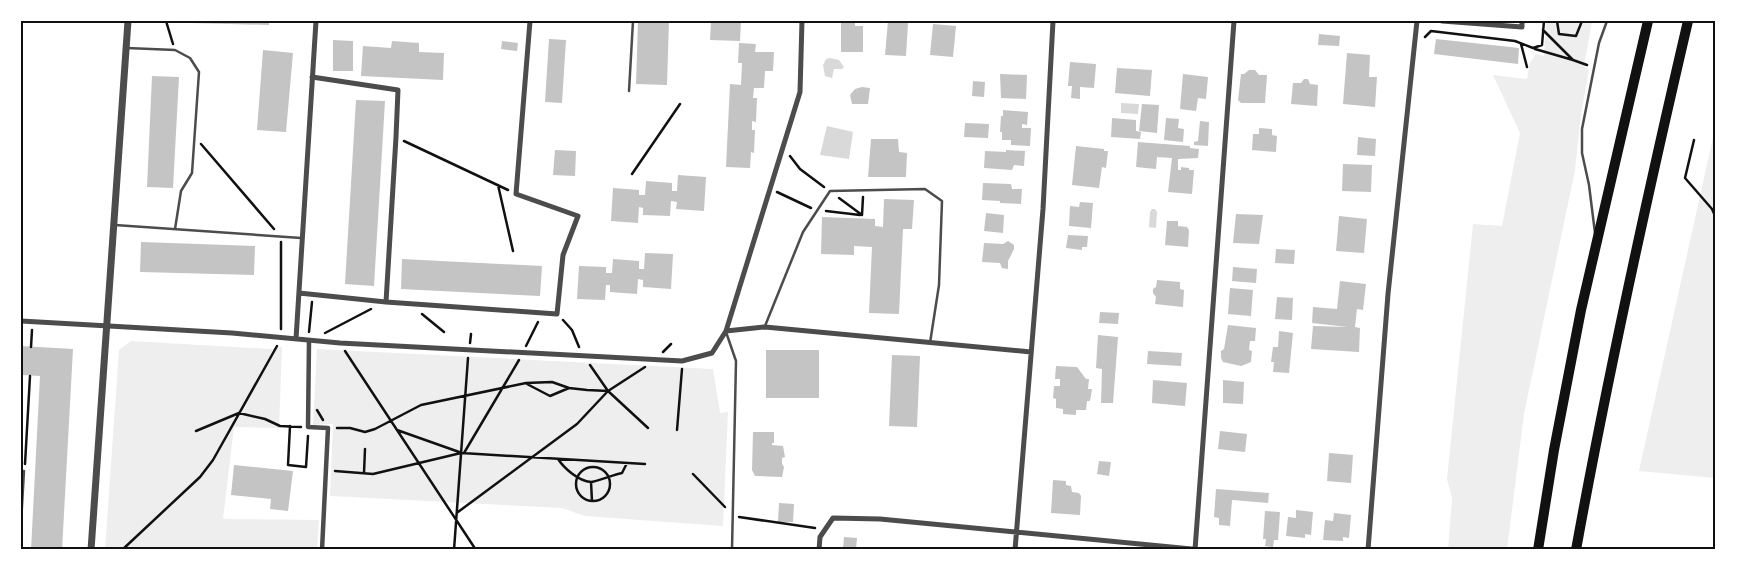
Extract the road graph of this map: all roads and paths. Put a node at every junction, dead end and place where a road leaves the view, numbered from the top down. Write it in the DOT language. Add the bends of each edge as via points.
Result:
graph roads {
  1 [pos="128,21"];
  2 [pos="166,21"];
  3 [pos="316,21"];
  4 [pos="530,21"];
  5 [pos="633,21"];
  6 [pos="802,21"];
  7 [pos="1054,21"];
  8 [pos="1234,21"];
  9 [pos="1417,21"];
  10 [pos="1442,21"];
  11 [pos="1522,21"];
  12 [pos="1544,21"];
  13 [pos="1557,21"];
  14 [pos="1582,21"];
  15 [pos="1607,21"];
  16 [pos="1648,21"];
  17 [pos="1688,21"];
  18 [pos="1543,30"];
  19 [pos="1423,39"];
  20 [pos="1521,44"];
  21 [pos="126,48"];
  22 [pos="1533,48"];
  23 [pos="174,50"];
  24 [pos="1573,60"];
  25 [pos="1581,63"];
  26 [pos="1527,67"];
  27 [pos="312,77"];
  28 [pos="629,91"];
  29 [pos="680,104"];
  30 [pos="396,137"];
  31 [pos="1694,140"];
  32 [pos="632,174"];
  33 [pos="498,185"];
  34 [pos="516,194"];
  35 [pos="1716,218"];
  36 [pos="113,225"];
  37 [pos="175,229"];
  38 [pos="302,238"];
  39 [pos="1596,245"];
  40 [pos="513,251"];
  41 [pos="298,293"];
  42 [pos="313,295"];
  43 [pos="386,302"];
  44 [pos="410,303"];
  45 [pos="547,313"];
  46 [pos="557,314"];
  47 [pos="21,321"];
  48 [pos="32,322"];
  49 [pos="107,326"];
  50 [pos="765,327"];
  51 [pos="726,331"];
  52 [pos="444,332"];
  53 [pos="471,334"];
  54 [pos="281,338"];
  55 [pos="296,340"];
  56 [pos="309,341"];
  57 [pos="340,343"];
  58 [pos="930,343"];
  59 [pos="671,344"];
  60 [pos="31,347"];
  61 [pos="469,350"];
  62 [pos="524,352"];
  63 [pos="1031,352"];
  64 [pos="583,355"];
  65 [pos="655,360"];
  66 [pos="682,362"];
  67 [pos="30,376"];
  68 [pos="526,383"];
  69 [pos="502,388"];
  70 [pos="568,388"];
  71 [pos="608,391"];
  72 [pos="466,394"];
  73 [pos="308,396"];
  74 [pos="239,413"];
  75 [pos="390,420"];
  76 [pos="290,426"];
  77 [pos="308,427"];
  78 [pos="328,428"];
  79 [pos="648,428"];
  80 [pos="397,430"];
  81 [pos="678,430"];
  82 [pos="196,431"];
  83 [pos="365,449"];
  84 [pos="463,453"];
  85 [pos="535,457"];
  86 [pos="558,459"];
  87 [pos="418,463"];
  88 [pos="627,463"];
  89 [pos="645,464"];
  90 [pos="326,470"];
  91 [pos="23,471"];
  92 [pos="364,473"];
  93 [pos="693,474"];
  94 [pos="608,476"];
  95 [pos="578,477"];
  96 [pos="591,482"];
  97 [pos="592,501"];
  98 [pos="458,513"];
  99 [pos="733,516"];
  100 [pos="457,522"];
  101 [pos="21,524"];
  102 [pos="825,529"];
  103 [pos="1016,532"];
  104 [pos="1195,549"];
  105 [pos="91,550"];
  106 [pos="122,550"];
  107 [pos="322,550"];
  108 [pos="454,550"];
  109 [pos="476,550"];
  110 [pos="732,550"];
  111 [pos="819,550"];
  112 [pos="1015,550"];
  113 [pos="1202,550"];
  114 [pos="1368,550"];
  115 [pos="1538,550"];
  116 [pos="1576,550"];
  1 -- 21 [label="street"];
  2 -- 23 [label="path"];
  3 -- 27 [label="street"];
  4 -- 34 [label="street"];
  5 -- 28 [label="lane"];
  6 -- 51 [label="street" via="800,92"];
  7 -- 63 [label="street"];
  8 -- 104 [label="street"];
  9 -- 114 [label="street" via="1388,294"];
  10 -- 11 [label="street" via="1522,27"];
  12 -- 18 [label="path"];
  13 -- 14 [label="path" via="1559,34 1576,36"];
  15 -- 39 [label="lane" via="1598,44 1582,130 1582,153"];
  16 -- 39 [label="highway"];
  17 -- 116 [label="highway" via="1594,448"];
  18 -- 22 [label="path" via="1542,45"];
  18 -- 24 [label="path"];
  19 -- 20 [label="path" via="1431,31"];
  20 -- 22 [label="path"];
  20 -- 26 [label="path"];
  21 -- 23 [label="lane"];
  21 -- 36 [label="street"];
  22 -- 24 [label="path"];
  23 -- 37 [label="lane" via="190,58 199,72 192,173 180,191"];
  24 -- 25 [label="path"];
  27 -- 30 [label="street" via="398,90"];
  27 -- 38 [label="street"];
  29 -- 32 [label="path"];
  30 -- 33 [label="path"];
  30 -- 43 [label="street"];
  31 -- 35 [label="path" via="1685,178"];
  33 -- 34 [label="path"];
  33 -- 40 [label="path"];
  34 -- 46 [label="street" via="578,216 564,255"];
  36 -- 37 [label="lane"];
  36 -- 49 [label="street"];
  37 -- 38 [label="lane"];
  38 -- 41 [label="street"];
  39 -- 115 [label="highway" via="1556,440"];
  41 -- 42 [label="street"];
  41 -- 55 [label="street"];
  42 -- 43 [label="street"];
  42 -- 56 [label="path"];
  43 -- 44 [label="street"];
  43 -- 56 [label="path"];
  44 -- 45 [label="street"];
  44 -- 52 [label="path"];
  45 -- 46 [label="street"];
  45 -- 62 [label="path" via="536,324"];
  46 -- 64 [label="path" via="572,330"];
  47 -- 48 [label="street"];
  48 -- 49 [label="street"];
  48 -- 60 [label="path"];
  49 -- 54 [label="street"];
  49 -- 105 [label="street"];
  50 -- 51 [label="street"];
  50 -- 58 [label="street"];
  50 -- 58 [label="lane" via="803,232 830,191 925,188 942,201 939,285"];
  51 -- 66 [label="street" via="712,353"];
  51 -- 99 [label="lane" via="736,361"];
  53 -- 61 [label="path"];
  54 -- 55 [label="street"];
  54 -- 74 [label="path"];
  55 -- 56 [label="street"];
  56 -- 57 [label="street"];
  56 -- 73 [label="street"];
  57 -- 61 [label="street"];
  57 -- 75 [label="path"];
  58 -- 63 [label="street"];
  59 -- 65 [label="path"];
  61 -- 62 [label="street"];
  61 -- 72 [label="path"];
  62 -- 64 [label="street"];
  62 -- 69 [label="path"];
  63 -- 103 [label="street"];
  64 -- 65 [label="street"];
  64 -- 71 [label="path"];
  65 -- 66 [label="street"];
  65 -- 71 [label="path"];
  66 -- 81 [label="path"];
  67 -- 91 [label="path"];
  68 -- 69 [label="path"];
  68 -- 70 [label="path" via="552,382"];
  68 -- 70 [label="path" via="550,396"];
  69 -- 72 [label="path"];
  69 -- 84 [label="path"];
  70 -- 71 [label="path"];
  71 -- 79 [label="path"];
  71 -- 85 [label="path" via="577,424"];
  72 -- 75 [label="path" via="421,404"];
  72 -- 84 [label="path"];
  73 -- 77 [label="street"];
  73 -- 78 [label="path"];
  74 -- 76 [label="path"];
  74 -- 82 [label="path"];
  74 -- 106 [label="path" via="200,477"];
  75 -- 78 [label="path" via="365,432"];
  75 -- 80 [label="path"];
  76 -- 77 [label="path"];
  76 -- 77 [label="path" via="288,465 306,467"];
  77 -- 78 [label="street"];
  78 -- 90 [label="street"];
  80 -- 84 [label="path"];
  80 -- 87 [label="path"];
  83 -- 92 [label="path"];
  84 -- 85 [label="path"];
  84 -- 87 [label="path"];
  84 -- 98 [label="path"];
  85 -- 86 [label="path"];
  85 -- 98 [label="path"];
  86 -- 88 [label="path"];
  86 -- 95 [label="path" via="564,468"];
  87 -- 92 [label="path" via="373,474"];
  87 -- 100 [label="path"];
  88 -- 89 [label="path"];
  88 -- 94 [label="path" via="622,473"];
  90 -- 92 [label="path"];
  90 -- 107 [label="street"];
  91 -- 101 [label="lane"];
  93 -- 99 [label="path"];
  94 -- 95 [label="path" via="602,469 591,467"];
  94 -- 96 [label="path"];
  94 -- 97 [label="path" via="607,494 598,501"];
  95 -- 96 [label="path"];
  95 -- 97 [label="path" via="578,493"];
  96 -- 97 [label="path"];
  98 -- 100 [label="path"];
  99 -- 102 [label="path"];
  99 -- 110 [label="lane"];
  100 -- 108 [label="path"];
  100 -- 109 [label="path"];
  102 -- 103 [label="street" via="833,518 880,519"];
  102 -- 111 [label="street" via="820,537"];
  103 -- 104 [label="street"];
  103 -- 112 [label="street"];
  104 -- 113 [label="street"];
}
